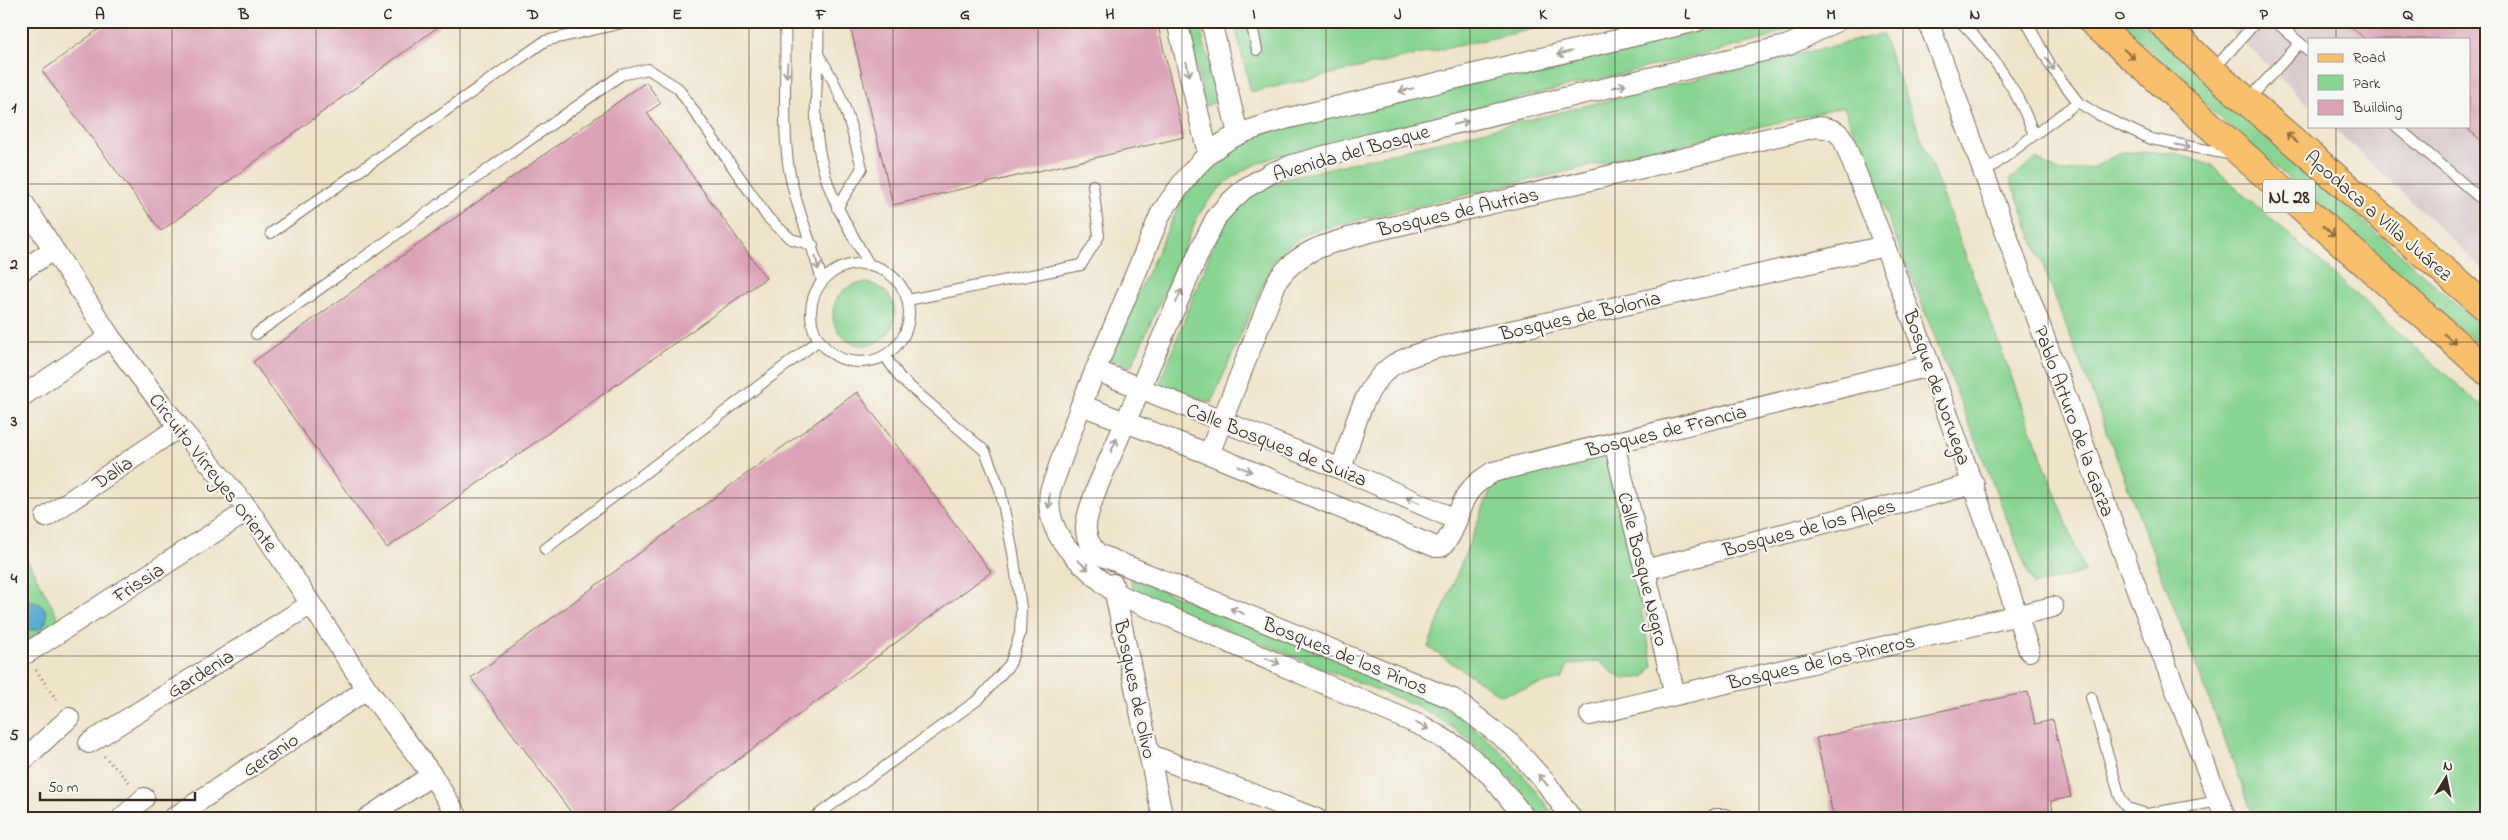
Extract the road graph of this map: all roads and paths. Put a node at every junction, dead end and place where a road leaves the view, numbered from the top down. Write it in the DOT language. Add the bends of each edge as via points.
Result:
graph roads {
  1 [pos="631,21"];
  2 [pos="786,21"];
  3 [pos="818,21"];
  4 [pos="1177,21"];
  5 [pos="1211,21"];
  6 [pos="1251,21"];
  7 [pos="1697,21"];
  8 [pos="1837,21"];
  9 [pos="1928,21"];
  10 [pos="1960,21"];
  11 [pos="2026,21"];
  12 [pos="2092,21"];
  13 [pos="2160,21"];
  14 [pos="2257,21"];
  15 [pos="2275,21"];
  16 [pos="2300,43"];
  17 [pos="1257,50"];
  18 [pos="2308,50"];
  19 [pos="818,54"];
  20 [pos="2212,71"];
  21 [pos="2247,100"];
  22 [pos="2078,102"];
  23 [pos="2398,128"];
  24 [pos="1833,130"];
  25 [pos="1238,134"];
  26 [pos="2034,135"];
  27 [pos="1208,154"];
  28 [pos="2245,157"];
  29 [pos="1984,173"];
  30 [pos="1093,185"];
  31 [pos="21,199"];
  32 [pos="2487,204"];
  33 [pos="837,208"];
  34 [pos="271,233"];
  35 [pos="813,245"];
  36 [pos="1885,246"];
  37 [pos="53,250"];
  38 [pos="869,264"];
  39 [pos="21,271"];
  40 [pos="822,281"];
  41 [pos="908,300"];
  42 [pos="2487,308"];
  43 [pos="256,334"];
  44 [pos="110,337"];
  45 [pos="819,340"];
  46 [pos="885,356"];
  47 [pos="1930,366"];
  48 [pos="1095,370"];
  49 [pos="2487,371"];
  50 [pos="1138,388"];
  51 [pos="21,397"];
  52 [pos="1081,405"];
  53 [pos="1220,420"];
  54 [pos="1124,421"];
  55 [pos="179,427"];
  56 [pos="1614,443"];
  57 [pos="1209,454"];
  58 [pos="1341,469"];
  59 [pos="1974,484"];
  60 [pos="248,510"];
  61 [pos="46,517"];
  62 [pos="1457,520"];
  63 [pos="1087,541"];
  64 [pos="1441,547"];
  65 [pos="545,549"];
  66 [pos="1108,560"];
  67 [pos="1645,570"];
  68 [pos="1115,593"];
  69 [pos="311,604"];
  70 [pos="2053,607"];
  71 [pos="2017,615"];
  72 [pos="2029,651"];
  73 [pos="27,653"];
  74 [pos="367,689"];
  75 [pos="1675,695"];
  76 [pos="2091,697"];
  77 [pos="1590,715"];
  78 [pos="69,718"];
  79 [pos="89,742"];
  80 [pos="1151,755"];
  81 [pos="21,762"];
  82 [pos="432,775"];
  83 [pos="144,798"];
  84 [pos="2222,810"];
  85 [pos="121,819"];
  86 [pos="172,819"];
  87 [pos="366,819"];
  88 [pos="459,819"];
  89 [pos="812,819"];
  90 [pos="1163,819"];
  91 [pos="1317,819"];
  92 [pos="1526,819"];
  93 [pos="1572,819"];
  94 [pos="1716,819"];
  95 [pos="1725,819"];
  1 -- 34 [label="lane" via="545,41"];
  2 -- 35 [label="lane, one-way" via="784,101 788,162 793,189"];
  3 -- 19 [label="lane"];
  4 -- 27 [label="street, one-way"];
  5 -- 25 [label="street"];
  6 -- 17 [label="lane"];
  7 -- 25 [label="street, one-way" via="1284,119"];
  50 -- 8 [label="street, Avenida del Bosque, one-way" via="1217,216 1244,189 1271,173 1369,144 1789,45"];
  9 -- 29 [label="street, Pablo Arturo de la Garza"];
  10 -- 26 [label="lane" via="1992,56 2025,110"];
  11 -- 22 [label="lane, one-way" via="2052,68"];
  12 -- 28 [label="main road, NL 28, one-way"];
  13 -- 20 [label="main road, Apodaca a Villa Juárez / NL 28"];
  14 -- 20 [label="lane"];
  15 -- 16 [label="lane"];
  16 -- 18 [label="lane"];
  16 -- 21 [label="lane"];
  19 -- 33 [label="lane" via="818,149 822,172"];
  19 -- 33 [label="lane" via="845,103 862,168"];
  20 -- 21 [label="main road, Apodaca a Villa Juárez / NL 28"];
  42 -- 21 [label="main road, Apodaca a Villa Juárez / NL 28, one-way"];
  22 -- 26 [label="lane"];
  22 -- 28 [label="lane, one-way" via="2151,139"];
  23 -- 32 [label="lane"];
  24 -- 36 [label="street, Bosque de Noruega" via="1843,139"];
  24 -- 53 [label="street, Bosques de Autrias" via="1816,127 1370,232 1308,251 1287,266 1277,282"];
  25 -- 27 [label="street"];
  26 -- 29 [label="lane"];
  27 -- 48 [label="street" via="1161,213"];
  28 -- 49 [label="main road, NL 28, one-way"];
  29 -- 84 [label="street, Pablo Arturo de la Garza"];
  30 -- 41 [label="lane" via="1099,236 1081,264"];
  31 -- 37 [label="street, Circuito Virreyes Oriente"];
  33 -- 38 [label="lane"];
  35 -- 40 [label="lane, one-way"];
  35 -- 43 [label="lane" via="791,240 768,218 678,88 648,69 621,75"];
  36 -- 47 [label="street, Bosque de Noruega"];
  36 -- 58 [label="street, Bosques de Bolonia" via="1410,356 1376,380 1367,396"];
  37 -- 39 [label="street"];
  37 -- 44 [label="street, Circuito Virreyes Oriente"];
  38 -- 40 [label="lane" via="845,266"];
  38 -- 41 [label="lane" via="890,273"];
  40 -- 45 [label="lane" via="812,300 810,315"];
  41 -- 46 [label="lane" via="910,313 906,331"];
  44 -- 51 [label="street"];
  44 -- 55 [label="street, Circuito Virreyes Oriente"];
  45 -- 46 [label="lane" via="830,352 845,360 864,362"];
  45 -- 65 [label="lane"];
  46 -- 89 [label="lane" via="901,379 985,451 1000,489 1013,553 1021,608 1020,634 1010,664 979,699"];
  47 -- 56 [label="street, Bosques de Francia"];
  47 -- 59 [label="street, Bosque de Noruega"];
  48 -- 50 [label="street, Calle Bosques de Suiza"];
  48 -- 52 [label="street"];
  50 -- 53 [label="street, Calle Bosques de Suiza"];
  50 -- 54 [label="street, Avenida del Bosque"];
  52 -- 54 [label="street, Calle Bosques de Suiza"];
  52 -- 68 [label="street, Bosques de los Pinos, one-way" via="1048,505 1054,526 1073,556"];
  53 -- 57 [label="street, Bosques de Autrias"];
  53 -- 58 [label="street, Calle Bosques de Suiza"];
  54 -- 57 [label="street, Calle Bosques de Suiza"];
  63 -- 54 [label="street, Avenida del Bosque, one-way" via="1086,521"];
  55 -- 60 [label="street, Circuito Virreyes Oriente"];
  55 -- 61 [label="street, Dalia"];
  56 -- 62 [label="street, Bosques de Francia" via="1493,472 1477,483 1465,498"];
  56 -- 67 [label="street, Calle Bosque Negro"];
  57 -- 64 [label="street, Calle Bosques de Suiza, one-way" via="1430,546"];
  62 -- 58 [label="street, Calle Bosques de Suiza, one-way"];
  59 -- 67 [label="street, Bosques de los Alpes"];
  59 -- 71 [label="street, Bosque de Noruega"];
  60 -- 69 [label="street, Circuito Virreyes Oriente"];
  60 -- 73 [label="street, Frissia"];
  62 -- 64 [label="street, Bosques de Francia"];
  63 -- 66 [label="street, Bosques de los Pinos"];
  66 -- 68 [label="street, Bosques de Olivo"];
  93 -- 66 [label="street, Bosques de los Pinos, one-way" via="1512,745 1453,699"];
  67 -- 75 [label="street, Calle Bosque Negro"];
  68 -- 80 [label="street, Bosques de Olivo"];
  68 -- 92 [label="street, Bosques de los Pinos, one-way" via="1424,727 1464,751"];
  69 -- 74 [label="street, Circuito Virreyes Oriente"];
  69 -- 79 [label="street, Gardenia"];
  70 -- 71 [label="street, Bosques de los Pineros"];
  71 -- 72 [label="street, Bosque de Noruega"];
  71 -- 75 [label="street, Bosques de los Pineros"];
  74 -- 82 [label="street, Circuito Virreyes Oriente"];
  74 -- 86 [label="street, Geranio"];
  75 -- 77 [label="street, Bosques de los Pineros"];
  76 -- 84 [label="lane" via="2120,797 2127,808 2147,814"];
  78 -- 81 [label="street"];
  80 -- 90 [label="street, Bosques de Olivo"];
  80 -- 91 [label="street"];
  82 -- 87 [label="street"];
  82 -- 88 [label="street, Circuito Virreyes Oriente"];
  83 -- 85 [label="street"];
  94 -- 95 [label="street"];
}
